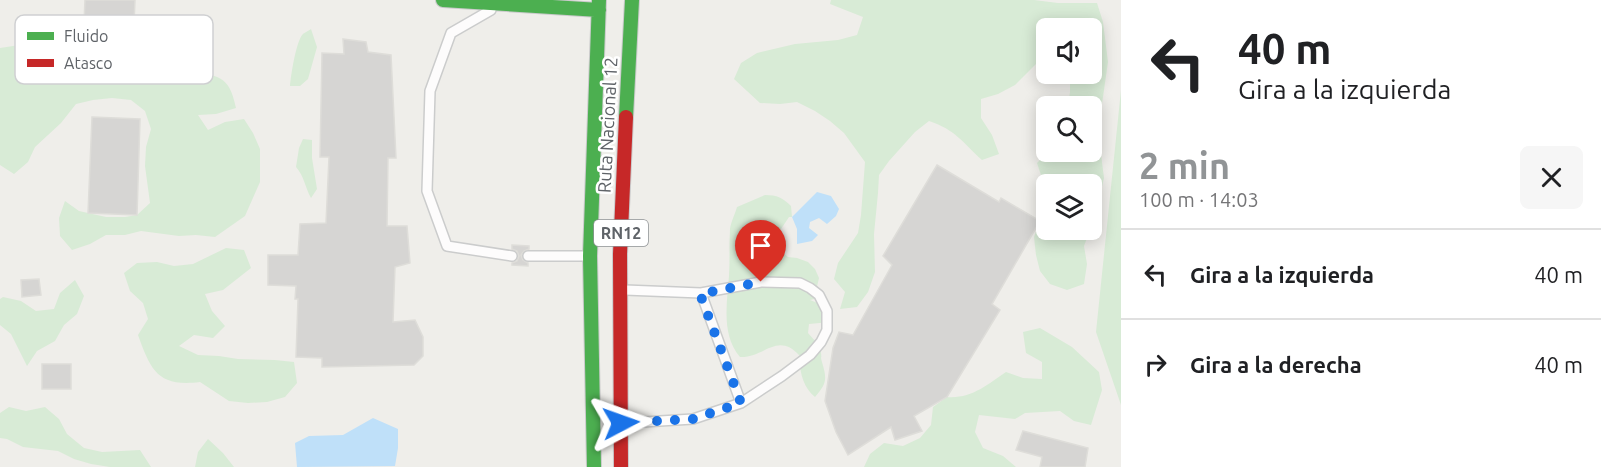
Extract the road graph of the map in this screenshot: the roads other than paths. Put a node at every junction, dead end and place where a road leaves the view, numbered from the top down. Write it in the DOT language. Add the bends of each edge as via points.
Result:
graph roads {
  1 [pos="443,0"];
  2 [pos="632,0"];
  3 [pos="501,5"];
  4 [pos="599,5"];
  5 [pos="512,256"];
  6 [pos="528,256"];
  7 [pos="590,256"];
  8 [pos="620,289"];
  9 [pos="700,294"];
  10 [pos="741,403"];
  11 [pos="621,423"];
  12 [pos="594,467"];
  13 [pos="621,467"];
  1 -- 3 [label="main road"];
  2 -- 8 [label="main road, Ruta Nacional 12 / RN12"];
  3 -- 4 [label="main road"];
  3 -- 5 [label="lane" via="451,33 430,92 427,191 447,246"];
  4 -- 7 [label="main road, Ruta Nacional 12 / RN12"];
  6 -- 7 [label="lane"];
  7 -- 12 [label="main road, Ruta Nacional 12 / RN12"];
  8 -- 9 [label="lane"];
  8 -- 11 [label="main road, Ruta Nacional 12 / RN12"];
  9 -- 10 [label="lane"];
  9 -- 10 [label="lane" via="761,282 800,283 819,296 827,311 826,330 810,355"];
  10 -- 11 [label="lane" via="693,419"];
  11 -- 13 [label="main road, Ruta Nacional 12 / RN12"];
}
